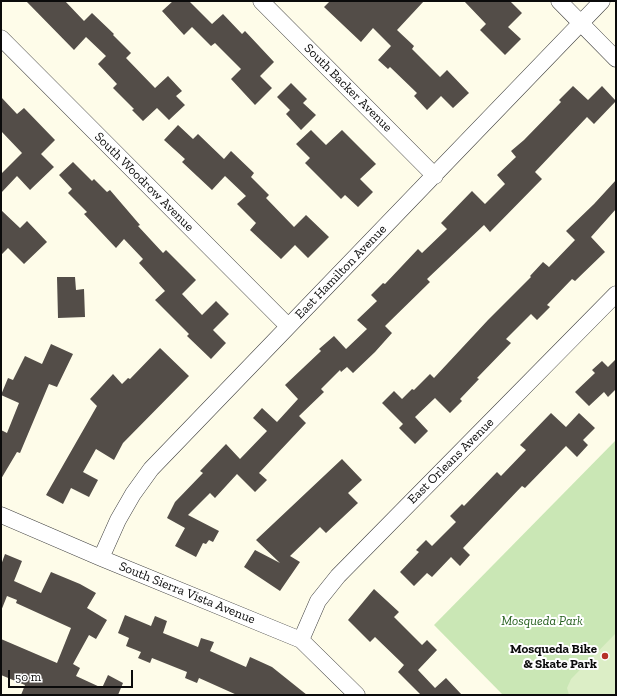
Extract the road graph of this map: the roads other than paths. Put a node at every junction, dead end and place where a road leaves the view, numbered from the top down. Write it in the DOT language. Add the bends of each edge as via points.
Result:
graph roads {
  1 [pos="261,1"];
  2 [pos="559,1"];
  3 [pos="602,1"];
  4 [pos="581,24"];
  5 [pos="1,38"];
  6 [pos="616,58"];
  7 [pos="434,176"];
  8 [pos="616,294"];
  9 [pos="288,326"];
  10 [pos="1,515"];
  11 [pos="101,558"];
  12 [pos="301,640"];
  13 [pos="356,695"];
  1 -- 7 [label="street, South Backer Avenue"];
  2 -- 4 [label="street"];
  3 -- 4 [label="street, East Hamilton Avenue"];
  4 -- 6 [label="street"];
  4 -- 7 [label="street, East Hamilton Avenue"];
  5 -- 9 [label="street, South Woodrow Avenue"];
  7 -- 9 [label="street, East Hamilton Avenue"];
  8 -- 12 [label="street, East Orleans Avenue" via="338,576 318,601"];
  9 -- 11 [label="street, East Hamilton Avenue" via="151,469 121,514"];
  10 -- 11 [label="street, South Sierra Vista Avenue"];
  11 -- 12 [label="street, South Sierra Vista Avenue"];
  12 -- 13 [label="street, South Sierra Vista Avenue"];
}
